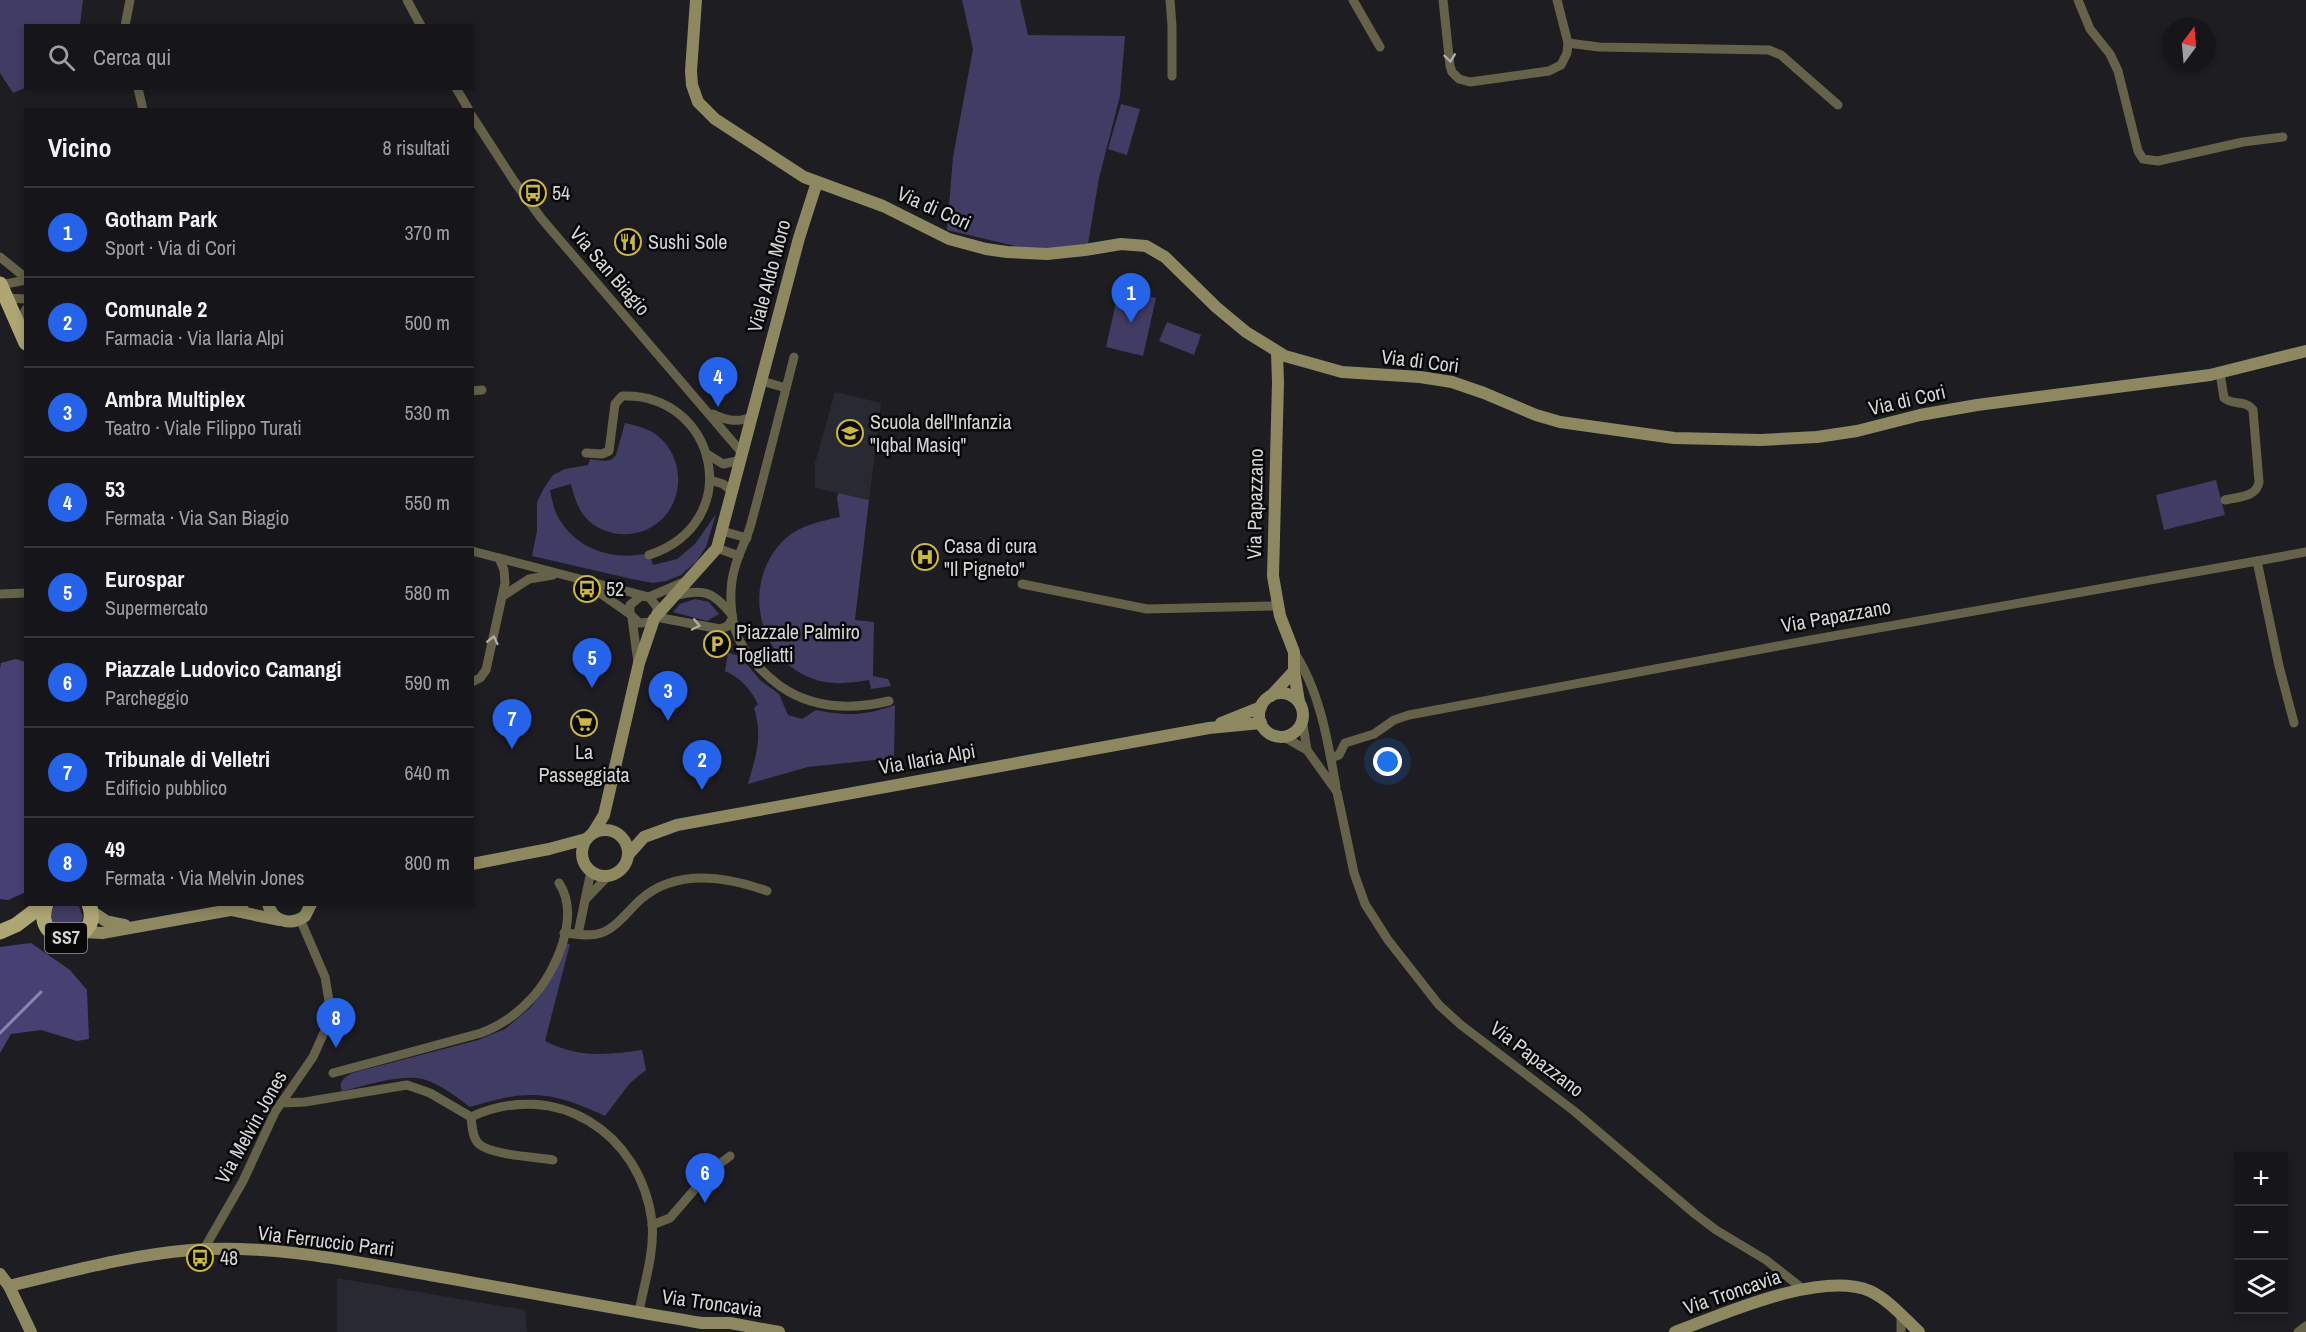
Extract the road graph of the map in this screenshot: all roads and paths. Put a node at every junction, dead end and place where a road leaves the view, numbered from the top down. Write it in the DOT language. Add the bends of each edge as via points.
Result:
graph roads {
  1 [pos="130,0"];
  2 [pos="407,0"];
  3 [pos="696,0"];
  4 [pos="1170,0"];
  5 [pos="1353,0"];
  6 [pos="1443,0"];
  7 [pos="1557,0"];
  8 [pos="2078,0"];
  9 [pos="125,24"];
  10 [pos="420,24"];
  11 [pos="1568,43"];
  12 [pos="1380,47"];
  13 [pos="1172,76"];
  14 [pos="138,90"];
  15 [pos="457,90"];
  16 [pos="1838,105"];
  17 [pos="143,108"];
  18 [pos="468,108"];
  19 [pos="474,119"];
  20 [pos="2283,137"];
  21 [pos="818,182"];
  22 [pos="0,257"];
  23 [pos="24,277"];
  24 [pos="24,280"];
  25 [pos="2,289"];
  26 [pos="24,298"];
  27 [pos="24,313"];
  28 [pos="18,326"];
  29 [pos="24,339"];
  30 [pos="2306,351"];
  31 [pos="1277,352"];
  32 [pos="794,357"];
  33 [pos="2220,373"];
  34 [pos="762,381"];
  35 [pos="786,388"];
  36 [pos="709,412"];
  37 [pos="753,416"];
  38 [pos="586,453"];
  39 [pos="707,454"];
  40 [pos="742,457"];
  41 [pos="710,480"];
  42 [pos="732,492"];
  43 [pos="2225,500"];
  44 [pos="722,531"];
  45 [pos="747,538"];
  46 [pos="717,548"];
  47 [pos="474,552"];
  48 [pos="2306,552"];
  49 [pos="649,555"];
  50 [pos="739,556"];
  51 [pos="499,558"];
  52 [pos="2257,561"];
  53 [pos="567,575"];
  54 [pos="580,579"];
  55 [pos="689,580"];
  56 [pos="1022,584"];
  57 [pos="24,593"];
  58 [pos="0,594"];
  59 [pos="503,596"];
  60 [pos="674,596"];
  61 [pos="647,597"];
  62 [pos="1277,606"];
  63 [pos="631,616"];
  64 [pos="656,617"];
  65 [pos="732,617"];
  66 [pos="1294,652"];
  67 [pos="639,663"];
  68 [pos="1294,672"];
  69 [pos="475,681"];
  70 [pos="1271,696"];
  71 [pos="889,701"];
  72 [pos="1299,702"];
  73 [pos="1261,707"];
  74 [pos="1302,719"];
  75 [pos="1261,723"];
  76 [pos="2294,723"];
  77 [pos="1209,728"];
  78 [pos="1284,736"];
  79 [pos="1307,750"];
  80 [pos="1331,758"];
  81 [pos="1337,792"];
  82 [pos="604,815"];
  83 [pos="614,832"];
  84 [pos="652,832"];
  85 [pos="589,836"];
  86 [pos="549,849"];
  87 [pos="628,855"];
  88 [pos="474,864"];
  89 [pos="588,868"];
  90 [pos="609,875"];
  91 [pos="559,883"];
  92 [pos="767,891"];
  93 [pos="585,900"];
  94 [pos="42,906"];
  95 [pos="45,906"];
  96 [pos="239,906"];
  97 [pos="269,906"];
  98 [pos="310,906"];
  99 [pos="90,908"];
  100 [pos="230,910"];
  101 [pos="300,920"];
  102 [pos="284,921"];
  103 [pos="16,925"];
  104 [pos="132,926"];
  105 [pos="49,930"];
  106 [pos="0,932"];
  107 [pos="83,932"];
  108 [pos="564,933"];
  109 [pos="578,934"];
  110 [pos="333,1073"];
  111 [pos="281,1103"];
  112 [pos="471,1117"];
  113 [pos="553,1160"];
  114 [pos="707,1175"];
  115 [pos="652,1225"];
  116 [pos="204,1250"];
  117 [pos="0,1274"];
  118 [pos="9,1287"];
  119 [pos="1803,1289"];
  120 [pos="639,1312"];
  121 [pos="1901,1315"];
  122 [pos="2306,1326"];
  123 [pos="711,1328"];
  124 [pos="31,1332"];
  125 [pos="779,1332"];
  126 [pos="1675,1332"];
  127 [pos="1901,1332"];
  128 [pos="1919,1332"];
  129 [pos="2298,1332"];
  1 -- 9 [label="street"];
  2 -- 10 [label="street"];
  3 -- 21 [label="street, Via di Cori" via="691,77 700,106 791,169"];
  4 -- 13 [label="street"];
  5 -- 12 [label="street"];
  6 -- 11 [label="street, one-way" via="1451,67 1455,76 1464,81 1552,70 1565,60"];
  7 -- 11 [label="street"];
  8 -- 20 [label="street" via="2090,29 2117,66 2143,159 2158,160"];
  11 -- 16 [label="street" via="1769,50 1781,55"];
  14 -- 17 [label="street"];
  15 -- 18 [label="street"];
  19 -- 36 [label="street, Via San Biagio" via="541,218"];
  21 -- 31 [label="street, Via di Cori" via="883,206 952,240 994,251 1053,254 1121,244 1146,246 1165,257 1256,340"];
  21 -- 34 [label="street, Viale Aldo Moro" via="799,238"];
  22 -- 23 [label="street"];
  24 -- 25 [label="street"];
  25 -- 26 [label="street"];
  25 -- 28 [label="main road"];
  27 -- 28 [label="street"];
  28 -- 29 [label="main road"];
  30 -- 33 [label="street, Via di Cori"];
  31 -- 33 [label="street, Via di Cori" via="1309,365 1342,372 1447,381 1560,422 1683,439 1827,436 1961,407"];
  31 -- 62 [label="street, Via Papazzano" via="1273,564"];
  32 -- 35 [label="street"];
  33 -- 43 [label="street" via="2224,398 2245,403 2253,411 2259,482 2253,493"];
  34 -- 35 [label="street"];
  34 -- 37 [label="street, Viale Aldo Moro"];
  35 -- 45 [label="street"];
  36 -- 37 [label="street" via="734,421"];
  36 -- 40 [label="street, Via San Biagio"];
  37 -- 40 [label="street, Viale Aldo Moro"];
  38 -- 39 [label="street" via="609,451 615,404 620,397 627,396 653,400 675,412 697,434"];
  39 -- 40 [label="street" via="723,464"];
  39 -- 41 [label="street"];
  40 -- 42 [label="street, Viale Aldo Moro"];
  41 -- 42 [label="street"];
  41 -- 49 [label="street" via="704,510 692,528 675,544"];
  42 -- 44 [label="street, Viale Aldo Moro"];
  44 -- 45 [label="street"];
  44 -- 46 [label="street"];
  45 -- 50 [label="street"];
  46 -- 50 [label="street"];
  46 -- 55 [label="street"];
  47 -- 51 [label="street"];
  48 -- 52 [label="street, Via Papazzano"];
  50 -- 65 [label="street" via="733,578"];
  51 -- 53 [label="street"];
  51 -- 59 [label="street" via="505,574"];
  52 -- 76 [label="street"];
  52 -- 80 [label="street, Via Papazzano" via="1406,716 1374,734 1347,742 1339,755"];
  53 -- 54 [label="street"];
  53 -- 59 [label="street" via="533,578"];
  54 -- 61 [label="street"];
  54 -- 63 [label="street"];
  55 -- 60 [label="street"];
  55 -- 61 [label="street"];
  56 -- 62 [label="street" via="1147,609"];
  57 -- 58 [label="street"];
  69 -- 59 [label="street, one-way" via="487,667"];
  60 -- 64 [label="street"];
  60 -- 65 [label="street" via="707,593 720,600"];
  61 -- 63 [label="street" via="633,601"];
  61 -- 64 [label="street" via="657,607"];
  62 -- 66 [label="street, Via Papazzano"];
  63 -- 64 [label="street" via="643,624"];
  63 -- 67 [label="street"];
  64 -- 65 [label="street, one-way" via="720,629 728,626"];
  64 -- 67 [label="street"];
  65 -- 71 [label="street" via="736,634 748,654 775,682 798,697 837,706"];
  66 -- 68 [label="street, Via Papazzano"];
  66 -- 80 [label="street, Via Papazzano" via="1311,683"];
  67 -- 82 [label="street"];
  68 -- 70 [label="street"];
  68 -- 72 [label="street, Via Papazzano"];
  70 -- 72 [label="street" via="1283,693"];
  70 -- 73 [label="street"];
  72 -- 74 [label="street"];
  73 -- 75 [label="street"];
  73 -- 77 [label="street, Via Ilaria Alpi"];
  74 -- 78 [label="street" via="1296,731"];
  74 -- 79 [label="street, Via Papazzano"];
  75 -- 77 [label="street, Via Ilaria Alpi"];
  75 -- 78 [label="street" via="1271,734"];
  77 -- 84 [label="street, Via Ilaria Alpi"];
  78 -- 79 [label="street, Via Papazzano"];
  79 -- 81 [label="street, Via Papazzano"];
  80 -- 81 [label="street, Via Papazzano"];
  81 -- 119 [label="street, Via Papazzano" via="1363,900 1388,940 1439,1005 1574,1111 1695,1214"];
  82 -- 83 [label="street"];
  82 -- 85 [label="street"];
  83 -- 84 [label="street, Via Ilaria Alpi"];
  83 -- 85 [label="street" via="605,830"];
  83 -- 87 [label="street" via="626,842"];
  84 -- 87 [label="street, Via Ilaria Alpi"];
  85 -- 86 [label="street"];
  85 -- 89 [label="street" via="582,852"];
  86 -- 88 [label="street"];
  86 -- 89 [label="street" via="572,855"];
  87 -- 90 [label="street" via="622,869"];
  89 -- 90 [label="street" via="602,876"];
  89 -- 93 [label="street"];
  90 -- 93 [label="street"];
  91 -- 108 [label="street" via="567,901"];
  92 -- 109 [label="street" via="718,878 682,879 648,894 607,930"];
  93 -- 109 [label="street"];
  94 -- 103 [label="main road"];
  95 -- 105 [label="main road, SS7"];
  96 -- 100 [label="street"];
  97 -- 102 [label="street" via="273,915"];
  98 -- 101 [label="street"];
  99 -- 104 [label="street" via="106,921"];
  99 -- 107 [label="main road, SS7" via="91,919"];
  100 -- 102 [label="street"];
  100 -- 104 [label="street"];
  101 -- 102 [label="street"];
  101 -- 111 [label="street, Via Melvin Jones" via="325,977 328,1017 315,1052"];
  103 -- 105 [label="main road"];
  103 -- 106 [label="main road, SS7"];
  104 -- 107 [label="street"];
  105 -- 107 [label="main road, SS7" via="62,938"];
  108 -- 109 [label="street"];
  108 -- 110 [label="street" via="553,966 539,989 526,1005 501,1023 481,1033"];
  111 -- 112 [label="street" via="405,1084 426,1091"];
  111 -- 116 [label="street, Via Melvin Jones"];
  112 -- 113 [label="street" via="474,1136 482,1146"];
  112 -- 115 [label="street" via="498,1107 529,1104 565,1110 589,1121 613,1140 633,1165"];
  114 -- 115 [label="street" via="670,1218"];
  115 -- 120 [label="street"];
  116 -- 118 [label="street, Via Ferruccio Parri" via="117,1261"];
  116 -- 120 [label="street, Via Ferruccio Parri" via="273,1251 336,1258"];
  117 -- 118 [label="street"];
  118 -- 124 [label="street"];
  119 -- 121 [label="street, Via Troncavia" via="1844,1286 1870,1291"];
  119 -- 126 [label="street, Via Troncavia"];
  120 -- 123 [label="street, Via Troncavia"];
  121 -- 127 [label="street"];
  121 -- 128 [label="street, Via Troncavia"];
  122 -- 129 [label="street"];
  123 -- 125 [label="street, Via Troncavia" via="733,1324"];
}
